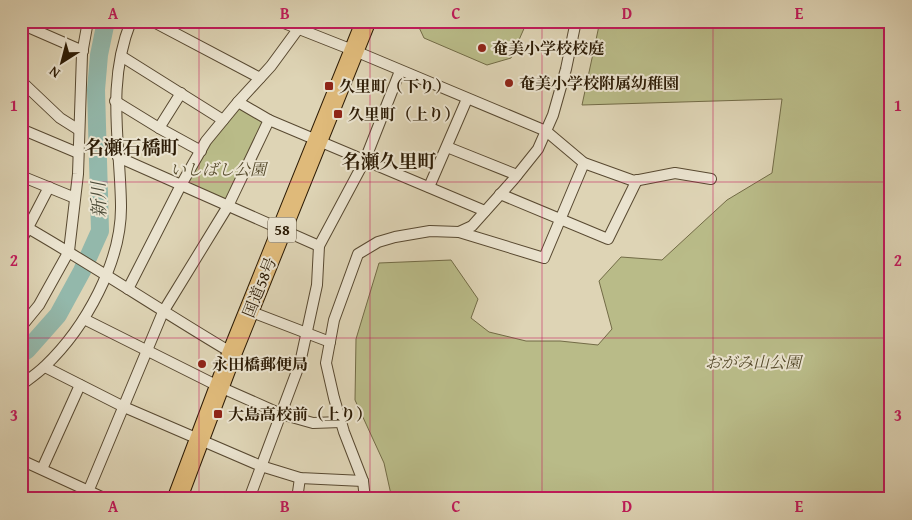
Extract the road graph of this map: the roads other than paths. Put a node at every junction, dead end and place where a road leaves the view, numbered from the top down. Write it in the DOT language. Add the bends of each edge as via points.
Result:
graph roads {
  1 [pos="88,21"];
  2 [pos="131,21"];
  3 [pos="152,21"];
  4 [pos="279,21"];
  5 [pos="366,21"];
  6 [pos="576,21"];
  7 [pos="21,24"];
  8 [pos="301,25"];
  9 [pos="83,51"];
  10 [pos="355,51"];
  11 [pos="121,56"];
  12 [pos="400,71"];
  13 [pos="260,78"];
  14 [pos="21,81"];
  15 [pos="181,93"];
  16 [pos="467,99"];
  17 [pos="115,101"];
  18 [pos="238,102"];
  19 [pos="223,120"];
  20 [pos="269,120"];
  21 [pos="159,128"];
  22 [pos="21,129"];
  23 [pos="79,130"];
  24 [pos="546,132"];
  25 [pos="318,140"];
  26 [pos="447,147"];
  27 [pos="200,151"];
  28 [pos="78,153"];
  29 [pos="118,158"];
  30 [pos="365,160"];
  31 [pos="584,163"];
  32 [pos="517,175"];
  33 [pos="21,176"];
  34 [pos="711,179"];
  35 [pos="638,180"];
  36 [pos="181,185"];
  37 [pos="429,187"];
  38 [pos="49,188"];
  39 [pos="500,194"];
  40 [pos="75,198"];
  41 [pos="228,206"];
  42 [pos="485,210"];
  43 [pos="561,219"];
  44 [pos="25,226"];
  45 [pos="282,229"];
  46 [pos="459,232"];
  47 [pos="21,241"];
  48 [pos="319,246"];
  49 [pos="72,254"];
  50 [pos="103,275"];
  51 [pos="128,289"];
  52 [pos="250,311"];
  53 [pos="163,312"];
  54 [pos="84,318"];
  55 [pos="21,327"];
  56 [pos="307,332"];
  57 [pos="330,342"];
  58 [pos="146,351"];
  59 [pos="232,353"];
  60 [pos="45,366"];
  61 [pos="21,385"];
  62 [pos="80,385"];
  63 [pos="220,387"];
  64 [pos="124,406"];
  65 [pos="281,414"];
  66 [pos="341,422"];
  67 [pos="200,440"];
  68 [pos="21,460"];
  69 [pos="261,466"];
  70 [pos="42,469"];
  71 [pos="300,478"];
  72 [pos="363,481"];
  73 [pos="87,495"];
  74 [pos="106,499"];
  75 [pos="177,499"];
  76 [pos="249,499"];
  77 [pos="297,499"];
  78 [pos="365,499"];
  1 -- 9 [label="street"];
  2 -- 11 [label="street"];
  3 -- 13 [label="street"];
  4 -- 8 [label="street"];
  5 -- 10 [label="highway, 国道58号 / 58"];
  6 -- 24 [label="street" via="554,115"];
  7 -- 9 [label="street"];
  8 -- 10 [label="street"];
  8 -- 13 [label="street"];
  9 -- 23 [label="street"];
  10 -- 12 [label="street"];
  10 -- 25 [label="highway, 国道58号 / 58"];
  11 -- 15 [label="street"];
  11 -- 17 [label="street"];
  12 -- 16 [label="street"];
  12 -- 30 [label="street"];
  13 -- 18 [label="street"];
  14 -- 23 [label="street" via="60,118"];
  15 -- 19 [label="street"];
  15 -- 21 [label="street"];
  16 -- 24 [label="street"];
  16 -- 26 [label="street"];
  17 -- 21 [label="street"];
  17 -- 29 [label="street"];
  18 -- 19 [label="street"];
  18 -- 20 [label="street"];
  19 -- 27 [label="street"];
  20 -- 25 [label="street"];
  20 -- 41 [label="street"];
  21 -- 27 [label="street"];
  22 -- 28 [label="street"];
  23 -- 28 [label="street"];
  24 -- 31 [label="street"];
  24 -- 32 [label="street" via="538,149"];
  25 -- 30 [label="street"];
  25 -- 45 [label="highway, 国道58号 / 58"];
  26 -- 32 [label="street"];
  26 -- 37 [label="street"];
  27 -- 36 [label="street"];
  28 -- 40 [label="street"];
  29 -- 36 [label="street"];
  29 -- 50 [label="street" via="122,207 115,255"];
  30 -- 37 [label="street"];
  30 -- 48 [label="street"];
  31 -- 35 [label="street"];
  31 -- 43 [label="street"];
  32 -- 39 [label="street"];
  33 -- 38 [label="street"];
  34 -- 35 [label="street" via="675,173"];
  35 -- 43 [label="street" via="608,239"];
  36 -- 41 [label="street"];
  36 -- 51 [label="street"];
  37 -- 42 [label="street"];
  38 -- 40 [label="street"];
  38 -- 44 [label="street"];
  39 -- 42 [label="street"];
  39 -- 43 [label="street"];
  40 -- 49 [label="street"];
  41 -- 45 [label="street"];
  41 -- 53 [label="street"];
  42 -- 46 [label="street" via="472,226"];
  43 -- 46 [label="street" via="544,258"];
  44 -- 47 [label="street"];
  44 -- 49 [label="street"];
  45 -- 48 [label="street"];
  45 -- 52 [label="highway, 国道58号 / 58"];
  46 -- 57 [label="street" via="430,231 395,237 378,242 358,254 334,320"];
  48 -- 56 [label="street" via="317,285"];
  49 -- 50 [label="street"];
  49 -- 55 [label="street"];
  50 -- 51 [label="street"];
  50 -- 54 [label="street"];
  51 -- 53 [label="street"];
  52 -- 56 [label="street"];
  52 -- 59 [label="highway, 国道58号 / 58"];
  53 -- 58 [label="street"];
  53 -- 59 [label="street"];
  54 -- 58 [label="street"];
  54 -- 60 [label="street"];
  56 -- 57 [label="street"];
  56 -- 65 [label="street" via="300,363"];
  57 -- 66 [label="street" via="326,363"];
  58 -- 63 [label="street"];
  58 -- 64 [label="street"];
  59 -- 63 [label="highway, 国道58号 / 58"];
  60 -- 61 [label="street"];
  60 -- 62 [label="street"];
  62 -- 64 [label="street"];
  62 -- 70 [label="street"];
  63 -- 65 [label="street"];
  63 -- 67 [label="highway, 国道58号 / 58"];
  64 -- 67 [label="street"];
  64 -- 73 [label="street"];
  65 -- 66 [label="street" via="313,423"];
  65 -- 69 [label="street"];
  66 -- 72 [label="street"];
  67 -- 69 [label="street"];
  67 -- 75 [label="highway, 国道58号 / 58"];
  68 -- 70 [label="street"];
  69 -- 71 [label="street"];
  69 -- 76 [label="street"];
  70 -- 73 [label="street"];
  71 -- 72 [label="street"];
  71 -- 77 [label="street"];
  72 -- 78 [label="street"];
  73 -- 74 [label="street"];
}
